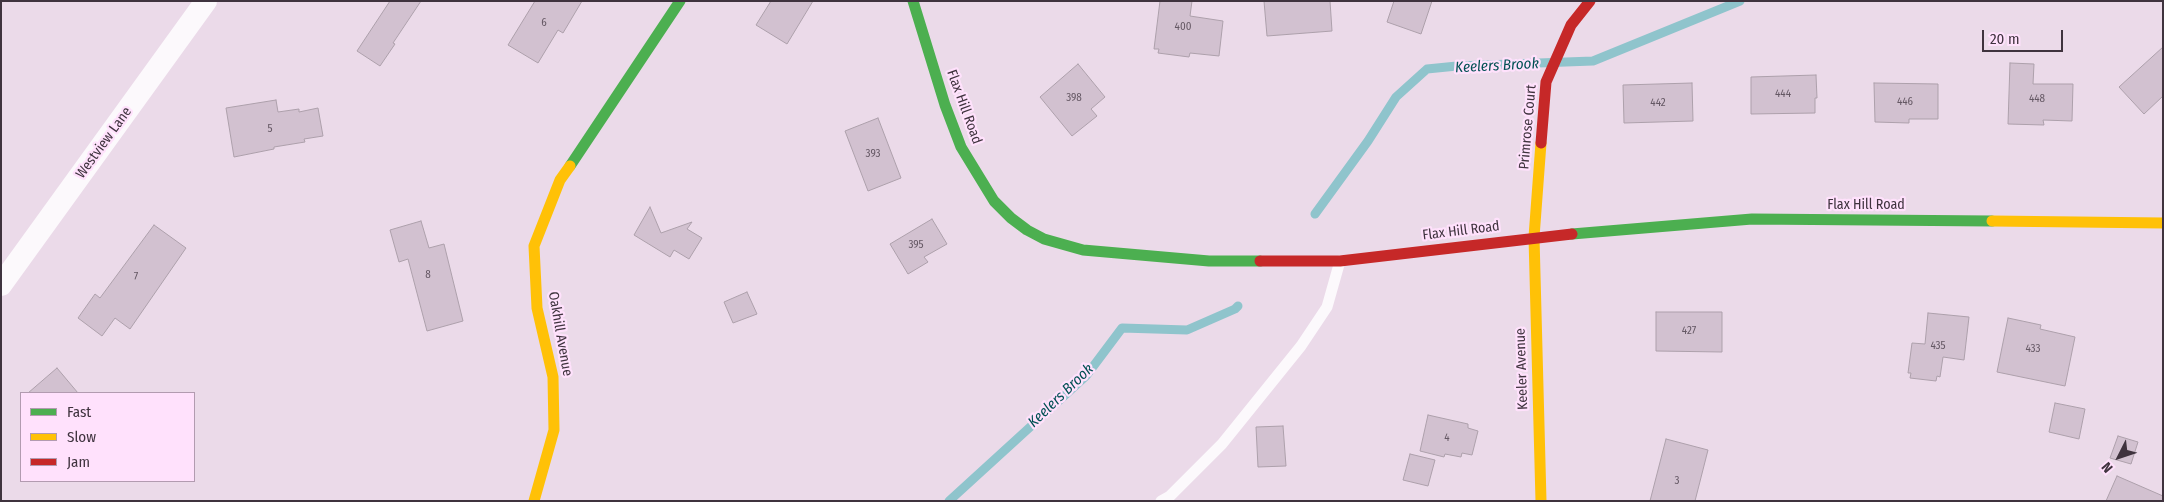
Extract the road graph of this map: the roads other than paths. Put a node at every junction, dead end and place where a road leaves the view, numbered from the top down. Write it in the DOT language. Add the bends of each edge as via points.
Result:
graph roads {
  1 [pos="206,1"];
  2 [pos="680,1"];
  3 [pos="913,1"];
  4 [pos="1590,1"];
  5 [pos="2163,222"];
  6 [pos="1534,237"];
  7 [pos="1340,261"];
  8 [pos="1,285"];
  9 [pos="534,501"];
  10 [pos="1161,501"];
  11 [pos="1541,501"];
  1 -- 8 [label="street, Westview Lane"];
  2 -- 9 [label="main road, Oakhill Avenue" via="560,180 534,246 537,308 553,377 554,430"];
  3 -- 7 [label="main road, Flax Hill Road" via="961,147 994,201 1027,230 1044,239 1083,250 1209,261"];
  4 -- 6 [label="main road, Primrose Court" via="1571,25 1546,82"];
  5 -- 6 [label="main road, Flax Hill Road" via="1752,219"];
  6 -- 7 [label="main road, Flax Hill Road"];
  6 -- 11 [label="main road, Keeler Avenue"];
  7 -- 10 [label="lane" via="1327,307 1301,346 1222,444"];
}
